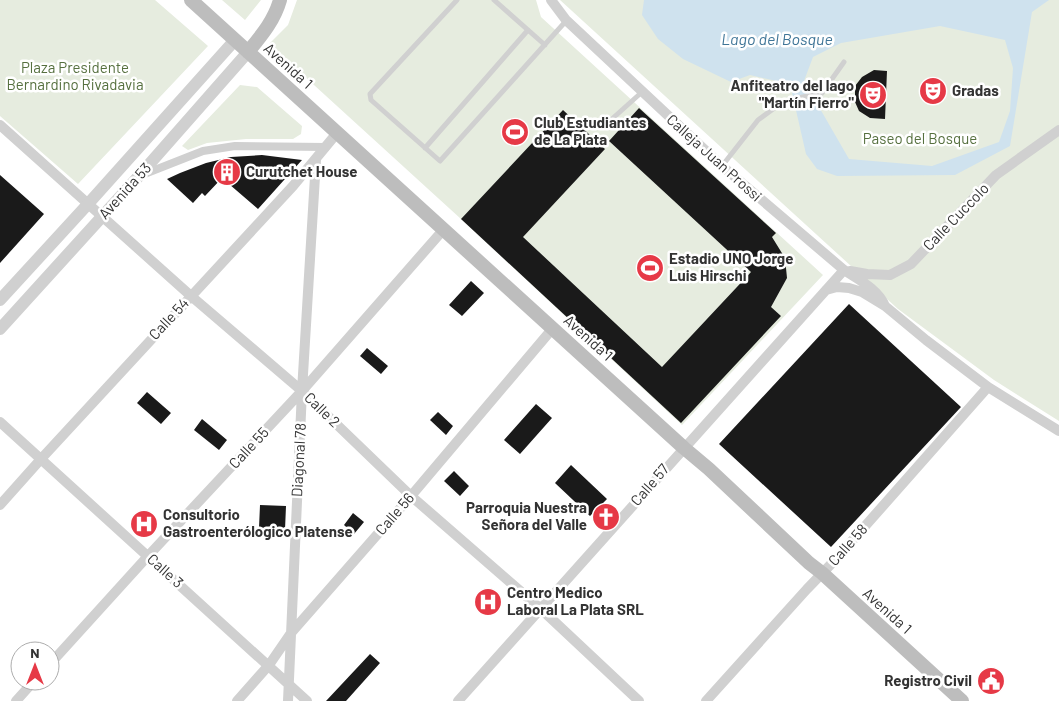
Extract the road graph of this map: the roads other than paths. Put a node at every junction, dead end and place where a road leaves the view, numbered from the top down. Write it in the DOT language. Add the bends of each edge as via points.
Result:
graph roads {
  1 [pos="190,0"];
  2 [pos="280,0"];
  3 [pos="457,0"];
  4 [pos="494,0"];
  5 [pos="551,0"];
  6 [pos="566,20"];
  7 [pos="528,30"];
  8 [pos="235,40"];
  9 [pos="545,45"];
  10 [pos="248,52"];
  11 [pos="844,62"];
  12 [pos="642,92"];
  13 [pos="0,125"];
  14 [pos="603,127"];
  15 [pos="1059,130"];
  16 [pos="337,133"];
  17 [pos="326,147"];
  18 [pos="425,148"];
  19 [pos="316,160"];
  20 [pos="722,166"];
  21 [pos="138,177"];
  22 [pos="88,204"];
  23 [pos="102,216"];
  24 [pos="444,229"];
  25 [pos="844,270"];
  26 [pos="825,290"];
  27 [pos="191,296"];
  28 [pos="0,300"];
  29 [pos="886,306"];
  30 [pos="553,328"];
  31 [pos="0,329"];
  32 [pos="988,387"];
  33 [pos="302,392"];
  34 [pos="0,422"];
  35 [pos="1059,430"];
  36 [pos="684,448"];
  37 [pos="41,459"];
  38 [pos="411,496"];
  39 [pos="0,505"];
  40 [pos="148,556"];
  41 [pos="822,573"];
  42 [pos="541,609"];
  43 [pos="291,633"];
  44 [pos="60,653"];
  45 [pos="269,666"];
  46 [pos="289,684"];
  47 [pos="25,691"];
  48 [pos="16,701"];
  49 [pos="237,701"];
  50 [pos="288,701"];
  51 [pos="307,701"];
  52 [pos="458,701"];
  53 [pos="638,701"];
  54 [pos="706,701"];
  55 [pos="962,701"];
  1 -- 8 [label="main road, Avenida 1"];
  2 -- 10 [label="main road" via="266,31"];
  3 -- 18 [label="lane" via="370,94 371,100"];
  4 -- 7 [label="lane"];
  5 -- 6 [label="street, Calleja Juan Prossi"];
  6 -- 9 [label="lane"];
  6 -- 12 [label="street, Calleja Juan Prossi"];
  7 -- 9 [label="lane"];
  7 -- 18 [label="lane"];
  8 -- 10 [label="main road, Avenida 1"];
  8 -- 22 [label="street, Avenida 53"];
  9 -- 18 [label="lane" via="440,161"];
  10 -- 16 [label="main road, Avenida 1"];
  10 -- 21 [label="street, Avenida 53"];
  11 -- 20 [label="lane" via="822,93 784,101 758,120"];
  12 -- 14 [label="lane"];
  12 -- 20 [label="street, Calleja Juan Prossi"];
  13 -- 22 [label="street, Calle 2"];
  15 -- 25 [label="street, Calle Cuccolo" via="996,175 911,264 890,275"];
  16 -- 17 [label="street, Calle 54"];
  16 -- 24 [label="main road, Avenida 1"];
  17 -- 19 [label="street, Calle 54"];
  17 -- 21 [label="street" via="234,146 203,151"];
  19 -- 27 [label="street, Calle 54"];
  19 -- 33 [label="street, Diagonal 78"];
  20 -- 25 [label="street, Calleja Juan Prossi"];
  21 -- 23 [label="street, Avenida 53"];
  22 -- 23 [label="street, Calle 2"];
  22 -- 28 [label="street, Avenida 53"];
  23 -- 27 [label="street, Calle 2"];
  23 -- 31 [label="street, Avenida 53"];
  24 -- 30 [label="main road, Avenida 1"];
  24 -- 33 [label="street, Calle 55"];
  25 -- 26 [label="street, Calle 57"];
  25 -- 29 [label="street, Calleja Juan Prossi" via="876,292"];
  26 -- 29 [label="street, Calleja Juan Prossi" via="849,288"];
  26 -- 36 [label="street, Calle 57"];
  27 -- 33 [label="street, Calle 2"];
  27 -- 37 [label="street, Calle 54"];
  29 -- 32 [label="street, Calleja Juan Prossi"];
  30 -- 36 [label="main road, Avenida 1"];
  30 -- 38 [label="street, Calle 56"];
  32 -- 35 [label="street, Calleja Juan Prossi"];
  32 -- 41 [label="street, Calle 58"];
  33 -- 38 [label="street, Calle 2"];
  33 -- 40 [label="street, Calle 55"];
  33 -- 43 [label="street, Diagonal 78"];
  34 -- 37 [label="street, Calle 3"];
  36 -- 41 [label="main road, Avenida 1"];
  36 -- 42 [label="street, Calle 57"];
  37 -- 39 [label="street, Calle 54"];
  37 -- 40 [label="street, Calle 3"];
  38 -- 42 [label="street, Calle 2"];
  38 -- 43 [label="street, Calle 56"];
  40 -- 44 [label="street, Calle 55"];
  40 -- 45 [label="street, Calle 3"];
  41 -- 54 [label="street, Calle 58"];
  41 -- 55 [label="main road, Avenida 1"];
  42 -- 52 [label="street, Calle 57"];
  42 -- 53 [label="street, Calle 2"];
  43 -- 45 [label="street, Calle 56"];
  43 -- 46 [label="street, Diagonal 78"];
  45 -- 46 [label="street, Calle 3"];
  45 -- 49 [label="street, Calle 56"];
  46 -- 50 [label="street, Diagonal 78"];
  46 -- 51 [label="street, Calle 3"];
  47 -- 48 [label="street"];
}
